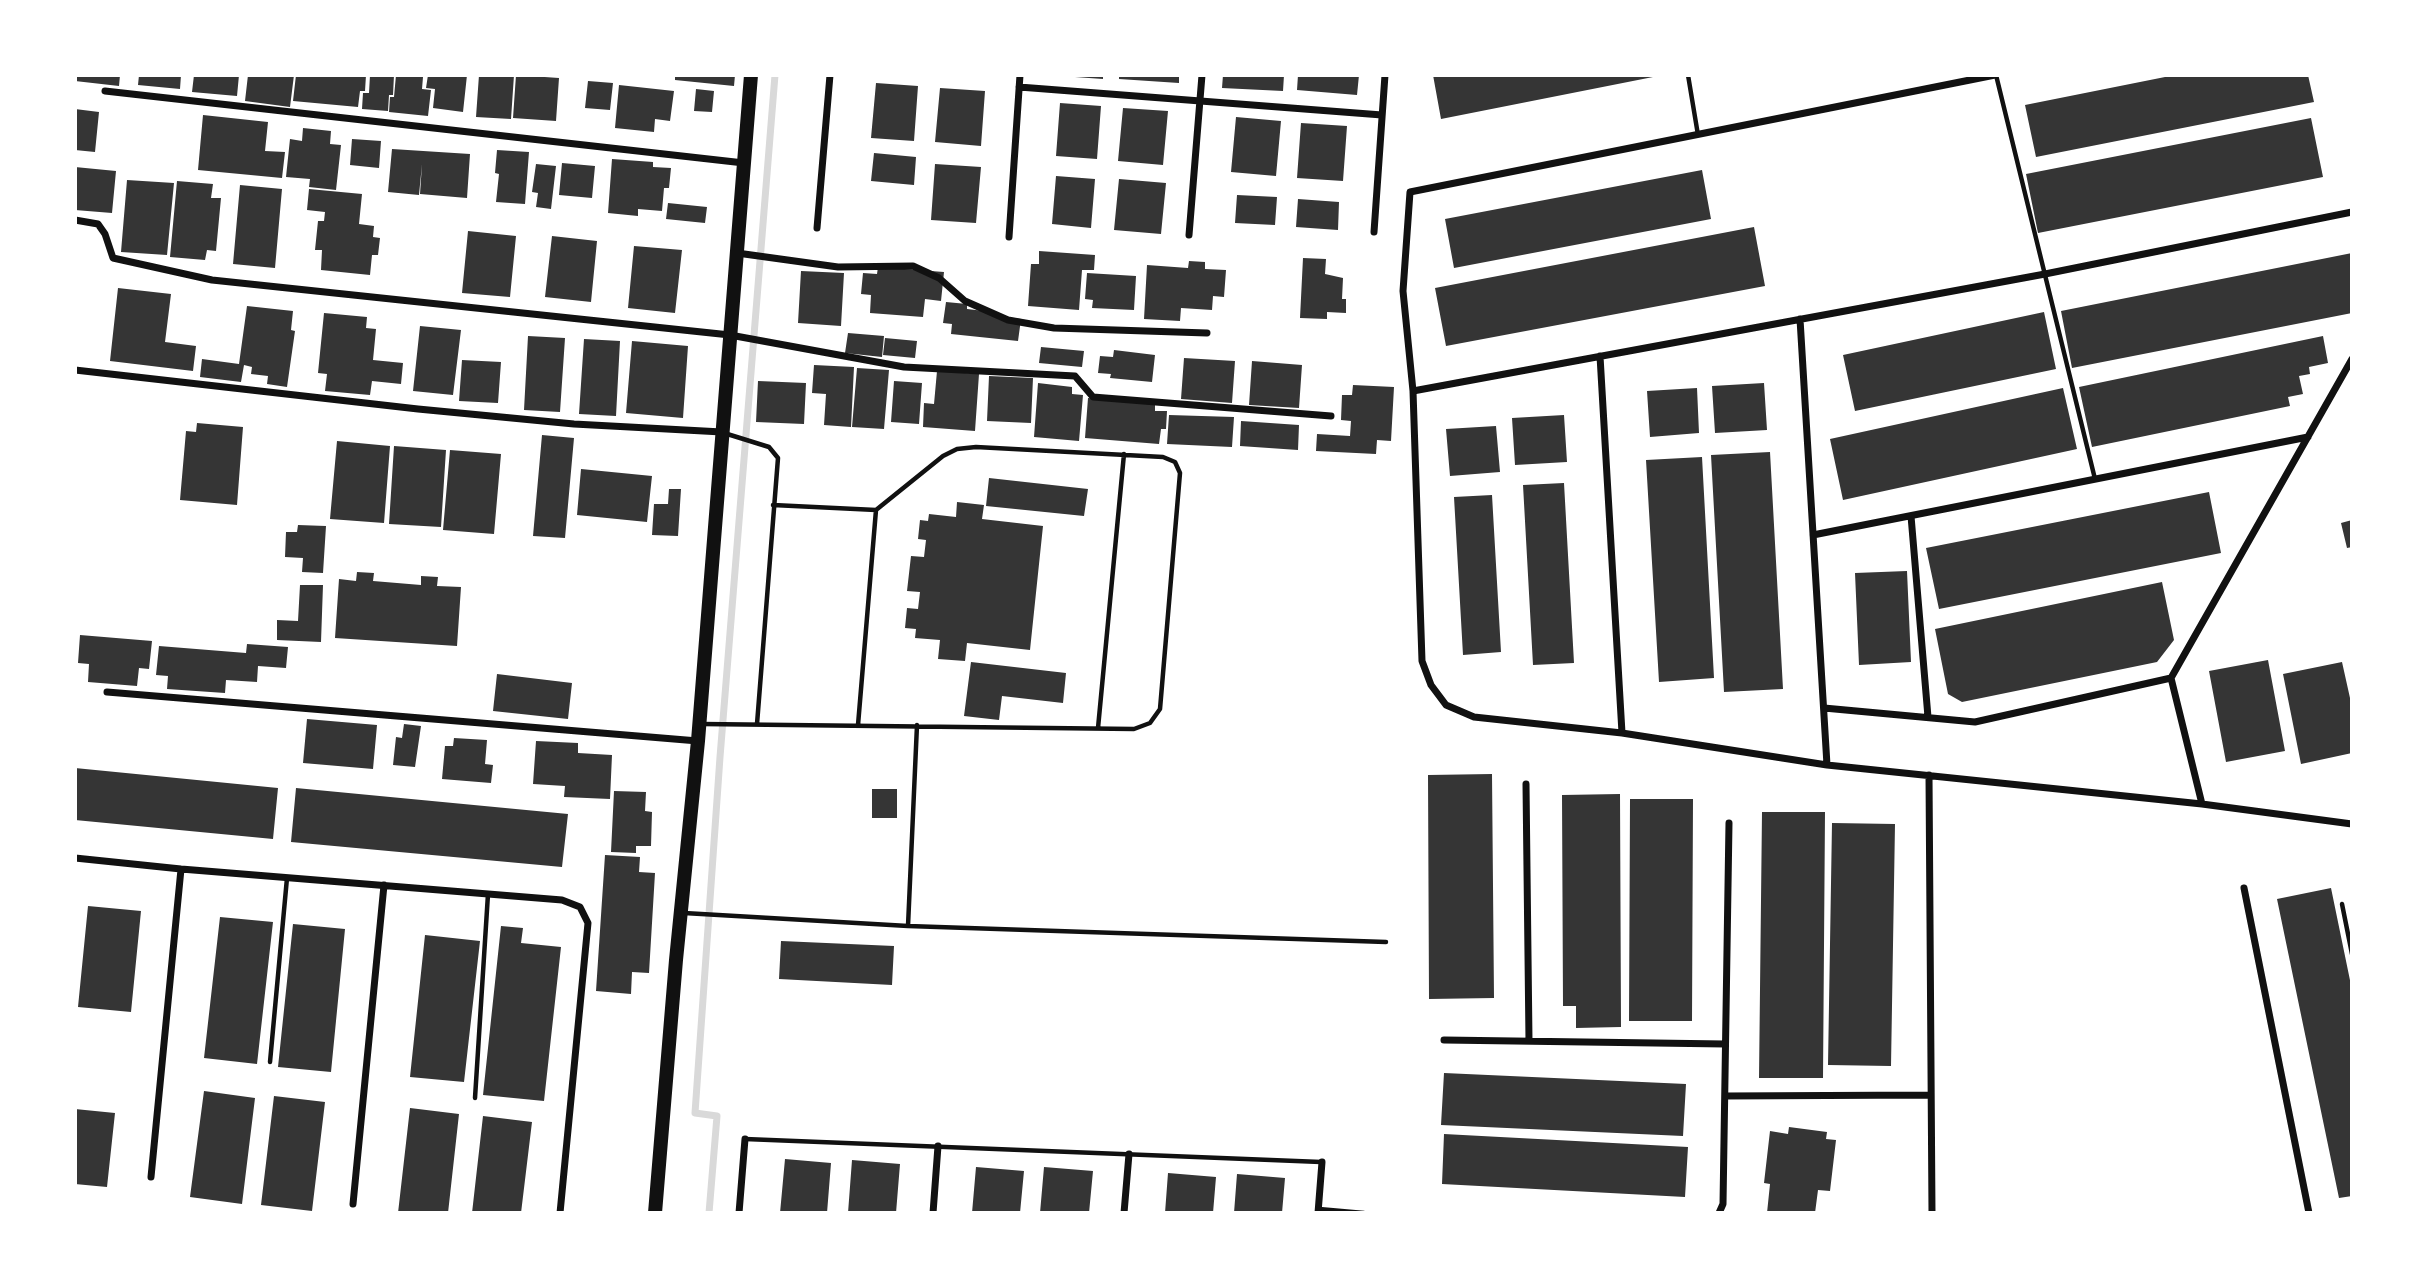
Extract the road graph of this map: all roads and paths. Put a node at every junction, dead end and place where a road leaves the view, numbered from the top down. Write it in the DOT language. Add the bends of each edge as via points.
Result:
graph roads {
  1 [pos="751,75"];
  2 [pos="830,75"];
  3 [pos="1020,75"];
  4 [pos="1202,75"];
  5 [pos="1385,75"];
  6 [pos="1688,75"];
  7 [pos="1996,75"];
  8 [pos="1019,87"];
  9 [pos="105,92"];
  10 [pos="1200,101"];
  11 [pos="1382,115"];
  12 [pos="1698,135"];
  13 [pos="744,163"];
  14 [pos="2352,212"];
  15 [pos="75,220"];
  16 [pos="817,228"];
  17 [pos="1374,232"];
  18 [pos="1189,235"];
  19 [pos="1009,237"];
  20 [pos="737,253"];
  21 [pos="2045,274"];
  22 [pos="1800,319"];
  23 [pos="1207,333"];
  24 [pos="730,335"];
  25 [pos="1600,356"];
  26 [pos="2352,359"];
  27 [pos="75,370"];
  28 [pos="1413,391"];
  29 [pos="1331,416"];
  30 [pos="722,432"];
  31 [pos="2308,437"];
  32 [pos="1124,454"];
  33 [pos="2095,479"];
  34 [pos="773,505"];
  35 [pos="876,510"];
  36 [pos="1911,516"];
  37 [pos="1813,535"];
  38 [pos="2171,678"];
  39 [pos="107,692"];
  40 [pos="1824,708"];
  41 [pos="1928,717"];
  42 [pos="706,724"];
  43 [pos="757,724"];
  44 [pos="858,725"];
  45 [pos="917,725"];
  46 [pos="1098,729"];
  47 [pos="1622,733"];
  48 [pos="698,741"];
  49 [pos="1827,765"];
  50 [pos="1929,775"];
  51 [pos="1526,784"];
  52 [pos="2202,804"];
  53 [pos="1729,823"];
  54 [pos="2352,824"];
  55 [pos="75,858"];
  56 [pos="181,869"];
  57 [pos="287,877"];
  58 [pos="384,885"];
  59 [pos="2244,888"];
  60 [pos="488,893"];
  61 [pos="2342,904"];
  62 [pos="680,913"];
  63 [pos="908,926"];
  64 [pos="1386,942"];
  65 [pos="2352,954"];
  66 [pos="1444,1040"];
  67 [pos="1528,1041"];
  68 [pos="1726,1044"];
  69 [pos="270,1062"];
  70 [pos="1930,1095"];
  71 [pos="1725,1096"];
  72 [pos="475,1098"];
  73 [pos="745,1139"];
  74 [pos="938,1146"];
  75 [pos="1129,1154"];
  76 [pos="1322,1162"];
  77 [pos="151,1177"];
  78 [pos="353,1204"];
  79 [pos="1319,1211"];
  80 [pos="561,1213"];
  81 [pos="655,1213"];
  82 [pos="739,1213"];
  83 [pos="933,1213"];
  84 [pos="1124,1213"];
  85 [pos="1364,1213"];
  86 [pos="1719,1213"];
  87 [pos="1932,1213"];
  88 [pos="2309,1213"];
  1 -- 13 [label="main road"];
  2 -- 16 [label="street"];
  3 -- 8 [label="street"];
  4 -- 10 [label="street"];
  5 -- 11 [label="street"];
  6 -- 12 [label="lane"];
  7 -- 12 [label="street"];
  7 -- 21 [label="lane"];
  8 -- 10 [label="street"];
  8 -- 19 [label="street"];
  9 -- 13 [label="street"];
  10 -- 11 [label="street"];
  10 -- 18 [label="street"];
  11 -- 17 [label="street"];
  12 -- 28 [label="street" via="1410,192 1403,291"];
  13 -- 20 [label="main road"];
  14 -- 21 [label="street"];
  15 -- 24 [label="street" via="98,224 113,258 212,280"];
  20 -- 23 [label="street" via="838,267 913,267 940,278 965,301 1008,320 1054,328"];
  20 -- 24 [label="main road"];
  21 -- 22 [label="street"];
  21 -- 33 [label="lane"];
  22 -- 25 [label="street"];
  22 -- 37 [label="street"];
  24 -- 29 [label="street" via="904,368 1075,376 1093,397"];
  24 -- 30 [label="main road"];
  25 -- 28 [label="street"];
  25 -- 47 [label="street"];
  26 -- 31 [label="street"];
  27 -- 30 [label="street" via="418,410"];
  28 -- 47 [label="street" via="1422,661 1431,685 1446,705 1474,717"];
  30 -- 34 [label="lane" via="769,447 778,458"];
  30 -- 42 [label="main road"];
  31 -- 33 [label="street"];
  31 -- 38 [label="street"];
  32 -- 35 [label="lane" via="957,449"];
  32 -- 46 [label="lane"];
  32 -- 46 [label="lane" via="1163,457 1175,462 1180,473 1160,709 1150,723 1134,729"];
  33 -- 36 [label="street"];
  34 -- 35 [label="lane"];
  34 -- 43 [label="lane"];
  35 -- 44 [label="lane"];
  36 -- 37 [label="street"];
  36 -- 41 [label="street"];
  37 -- 40 [label="street"];
  38 -- 41 [label="street" via="1975,722"];
  38 -- 52 [label="street"];
  39 -- 48 [label="street"];
  40 -- 41 [label="street"];
  40 -- 49 [label="street"];
  42 -- 43 [label="lane"];
  42 -- 48 [label="main road"];
  43 -- 44 [label="lane"];
  44 -- 45 [label="lane"];
  45 -- 46 [label="lane"];
  45 -- 63 [label="lane"];
  47 -- 49 [label="street"];
  48 -- 62 [label="main road"];
  49 -- 50 [label="street"];
  50 -- 52 [label="street"];
  50 -- 70 [label="street"];
  51 -- 67 [label="street"];
  52 -- 54 [label="street"];
  53 -- 68 [label="street"];
  55 -- 56 [label="street"];
  56 -- 57 [label="street"];
  56 -- 77 [label="street"];
  57 -- 58 [label="street"];
  57 -- 69 [label="lane"];
  58 -- 60 [label="street"];
  58 -- 78 [label="street"];
  59 -- 88 [label="street"];
  60 -- 72 [label="lane"];
  60 -- 80 [label="street" via="562,900 580,907 588,923"];
  61 -- 65 [label="lane"];
  62 -- 63 [label="lane"];
  62 -- 81 [label="main road"];
  63 -- 64 [label="lane"];
  66 -- 67 [label="street"];
  67 -- 68 [label="street"];
  68 -- 71 [label="street"];
  70 -- 71 [label="street"];
  70 -- 87 [label="street"];
  71 -- 86 [label="street" via="1723,1204"];
  73 -- 74 [label="lane"];
  73 -- 82 [label="street"];
  74 -- 75 [label="lane"];
  74 -- 83 [label="street"];
  75 -- 76 [label="lane"];
  75 -- 84 [label="street"];
  76 -- 79 [label="street"];
  79 -- 85 [label="lane"];
}
